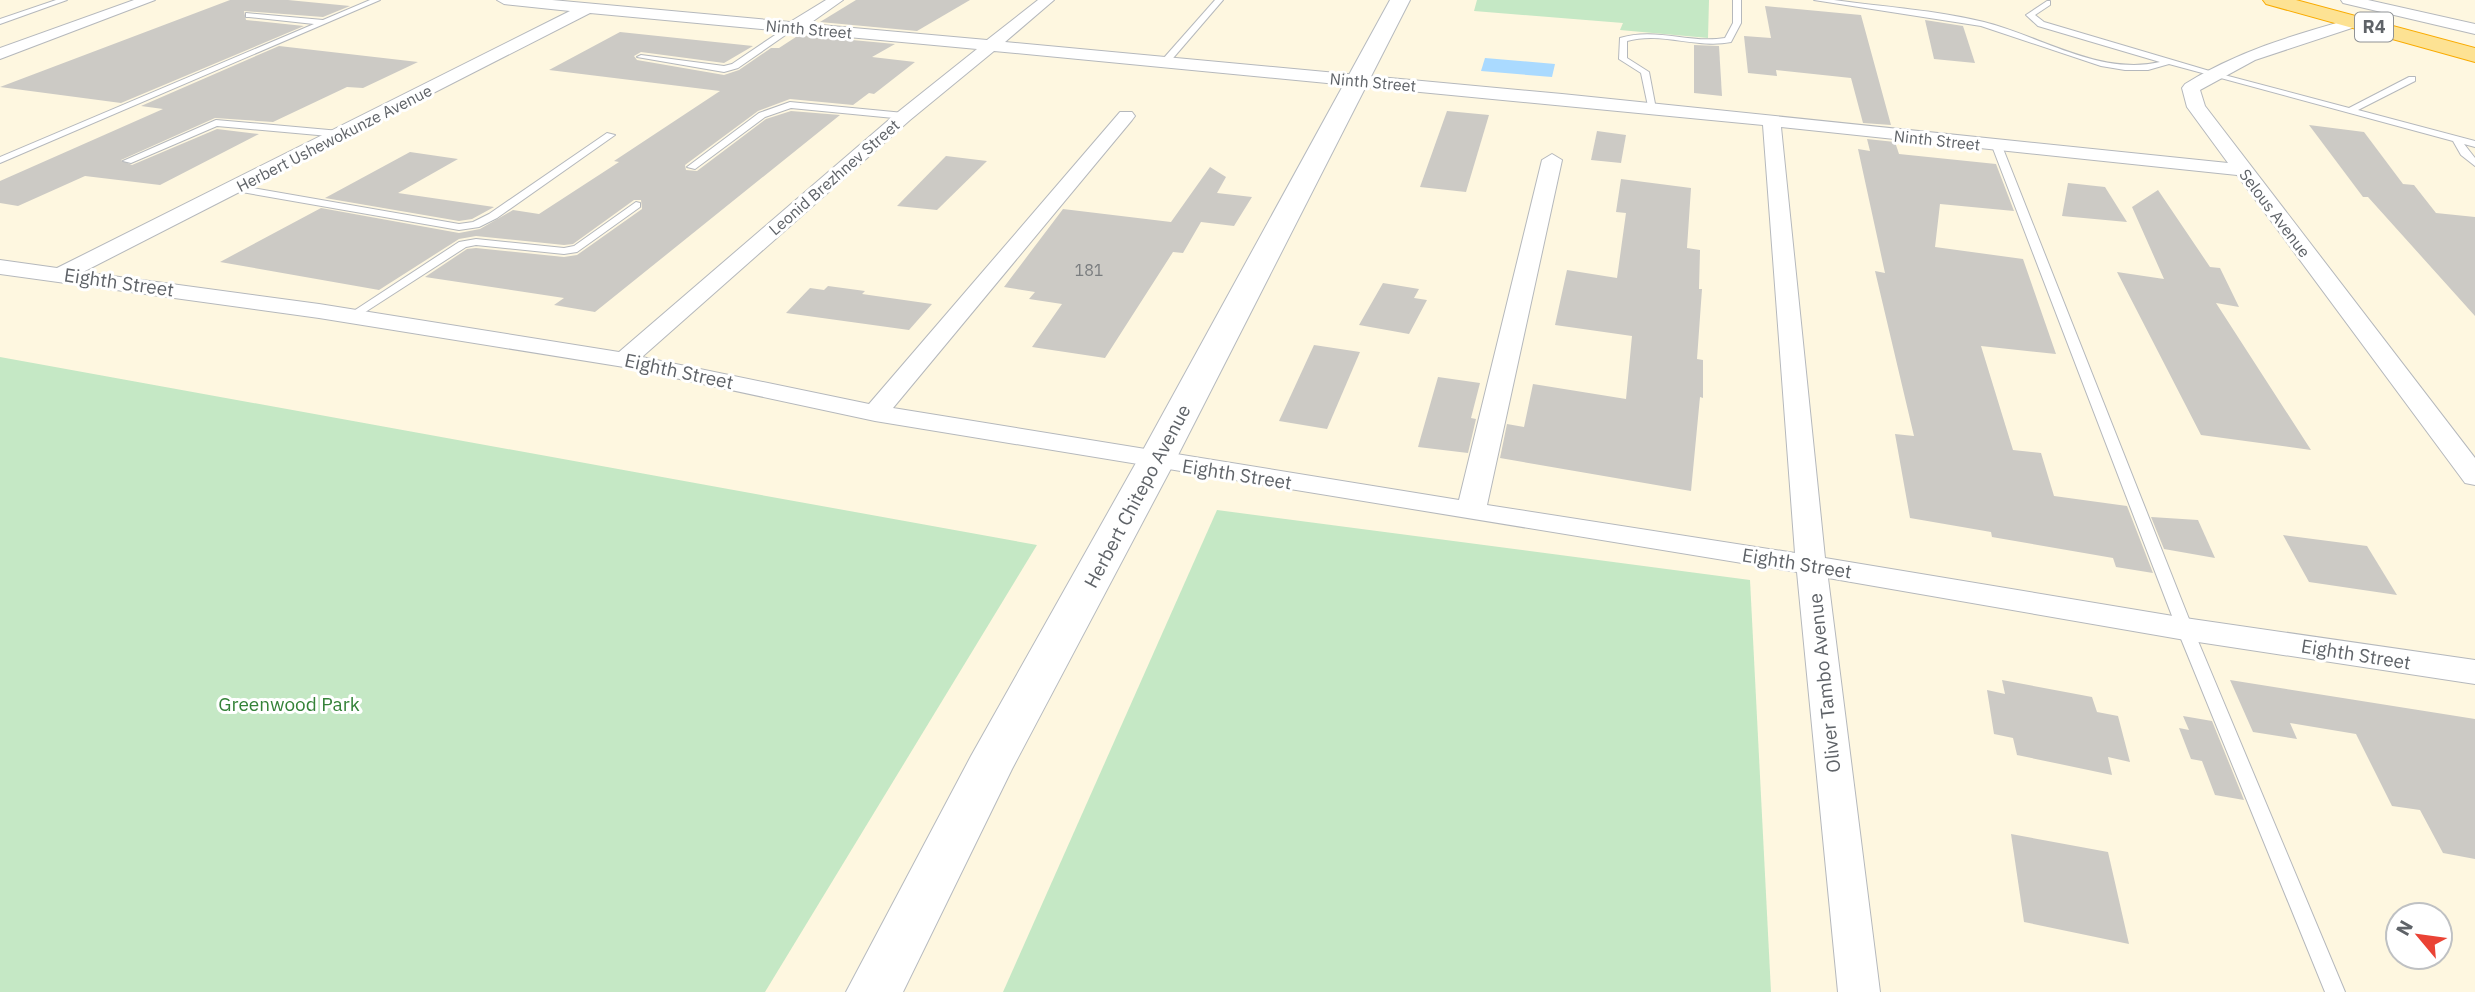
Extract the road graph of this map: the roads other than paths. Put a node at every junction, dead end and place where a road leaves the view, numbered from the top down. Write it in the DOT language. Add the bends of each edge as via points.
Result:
graph roads {
  1 [pos="63,0"];
  2 [pos="142,0"];
  3 [pos="376,0"];
  4 [pos="503,0"];
  5 [pos="836,0"];
  6 [pos="1047,0"];
  7 [pos="1219,0"];
  8 [pos="1400,0"];
  9 [pos="1737,0"];
  10 [pos="1818,0"];
  11 [pos="2273,0"];
  12 [pos="2347,0"];
  13 [pos="2047,3"];
  14 [pos="594,4"];
  15 [pos="249,15"];
  16 [pos="0,22"];
  17 [pos="2356,22"];
  18 [pos="327,23"];
  19 [pos="793,27"];
  20 [pos="2475,29"];
  21 [pos="993,46"];
  22 [pos="0,54"];
  23 [pos="2475,55"];
  24 [pos="641,57"];
  25 [pos="1165,62"];
  26 [pos="2169,62"];
  27 [pos="2210,74"];
  28 [pos="2412,79"];
  29 [pos="1358,80"];
  30 [pos="1652,109"];
  31 [pos="2350,111"];
  32 [pos="904,116"];
  33 [pos="1126,116"];
  34 [pos="1772,123"];
  35 [pos="340,134"];
  36 [pos="610,135"];
  37 [pos="2457,139"];
  38 [pos="2475,144"];
  39 [pos="1997,146"];
  40 [pos="0,160"];
  41 [pos="1552,160"];
  42 [pos="128,161"];
  43 [pos="2475,163"];
  44 [pos="692,167"];
  45 [pos="2242,170"];
  46 [pos="236,188"];
  47 [pos="636,205"];
  48 [pos="0,267"];
  49 [pos="64,274"];
  50 [pos="352,316"];
  51 [pos="624,359"];
  52 [pos="875,413"];
  53 [pos="1157,461"];
  54 [pos="2475,477"];
  55 [pos="1471,512"];
  56 [pos="1811,565"];
  57 [pos="2185,629"];
  58 [pos="2475,672"];
  59 [pos="874,992"];
  60 [pos="1859,992"];
  61 [pos="2335,992"];
  1 -- 16 [label="lane"];
  2 -- 22 [label="street"];
  3 -- 18 [label="lane"];
  4 -- 14 [label="street, Ninth Street"];
  5 -- 19 [label="street"];
  6 -- 21 [label="street, Leonid Brezhnev Street"];
  7 -- 25 [label="lane"];
  8 -- 29 [label="main road, Herbert Chitepo Avenue"];
  9 -- 30 [label="lane" via="1737,23 1728,40 1716,44 1632,36 1623,40 1623,59 1645,72"];
  10 -- 26 [label="lane" via="1983,24 2095,62 2151,70"];
  11 -- 17 [label="highway, R4"];
  12 -- 20 [label="street"];
  13 -- 26 [label="lane" via="2030,15 2041,24"];
  14 -- 19 [label="street, Ninth Street"];
  14 -- 35 [label="street, Herbert Ushewokunze Avenue"];
  15 -- 18 [label="lane"];
  17 -- 23 [label="highway, R4"];
  17 -- 27 [label="street"];
  18 -- 40 [label="lane"];
  19 -- 21 [label="street, Ninth Street"];
  19 -- 24 [label="lane" via="724,69"];
  21 -- 25 [label="street, Ninth Street"];
  21 -- 32 [label="street, Leonid Brezhnev Street"];
  25 -- 29 [label="street, Ninth Street"];
  26 -- 27 [label="lane"];
  27 -- 31 [label="lane"];
  27 -- 45 [label="street, Selous Avenue" via="2191,88 2196,107"];
  28 -- 31 [label="lane"];
  29 -- 30 [label="street, Ninth Street"];
  29 -- 53 [label="main road, Herbert Chitepo Avenue"];
  30 -- 34 [label="street, Ninth Street"];
  31 -- 37 [label="lane"];
  32 -- 44 [label="lane" via="790,105 762,115"];
  32 -- 51 [label="street, Leonid Brezhnev Street"];
  33 -- 52 [label="street"];
  34 -- 39 [label="street, Ninth Street"];
  34 -- 56 [label="street, Oliver Tambo Avenue"];
  35 -- 42 [label="lane" via="216,124"];
  35 -- 46 [label="street, Herbert Ushewokunze Avenue"];
  36 -- 46 [label="lane" via="475,225 459,227"];
  37 -- 38 [label="lane"];
  37 -- 43 [label="lane"];
  39 -- 45 [label="street, Ninth Street"];
  39 -- 57 [label="lane"];
  41 -- 55 [label="street"];
  45 -- 54 [label="street, Selous Avenue"];
  46 -- 49 [label="street, Herbert Ushewokunze Avenue"];
  47 -- 50 [label="lane" via="577,249 463,244"];
  48 -- 49 [label="street, Eighth Street"];
  49 -- 50 [label="street, Eighth Street"];
  50 -- 51 [label="street, Eighth Street"];
  51 -- 52 [label="street, Eighth Street"];
  52 -- 53 [label="street, Eighth Street"];
  53 -- 55 [label="street, Eighth Street"];
  53 -- 59 [label="main road, Herbert Chitepo Avenue" via="988,769"];
  55 -- 56 [label="street, Eighth Street"];
  56 -- 57 [label="street, Eighth Street"];
  56 -- 60 [label="street, Oliver Tambo Avenue"];
  57 -- 58 [label="street, Eighth Street"];
  57 -- 61 [label="lane"];
}
